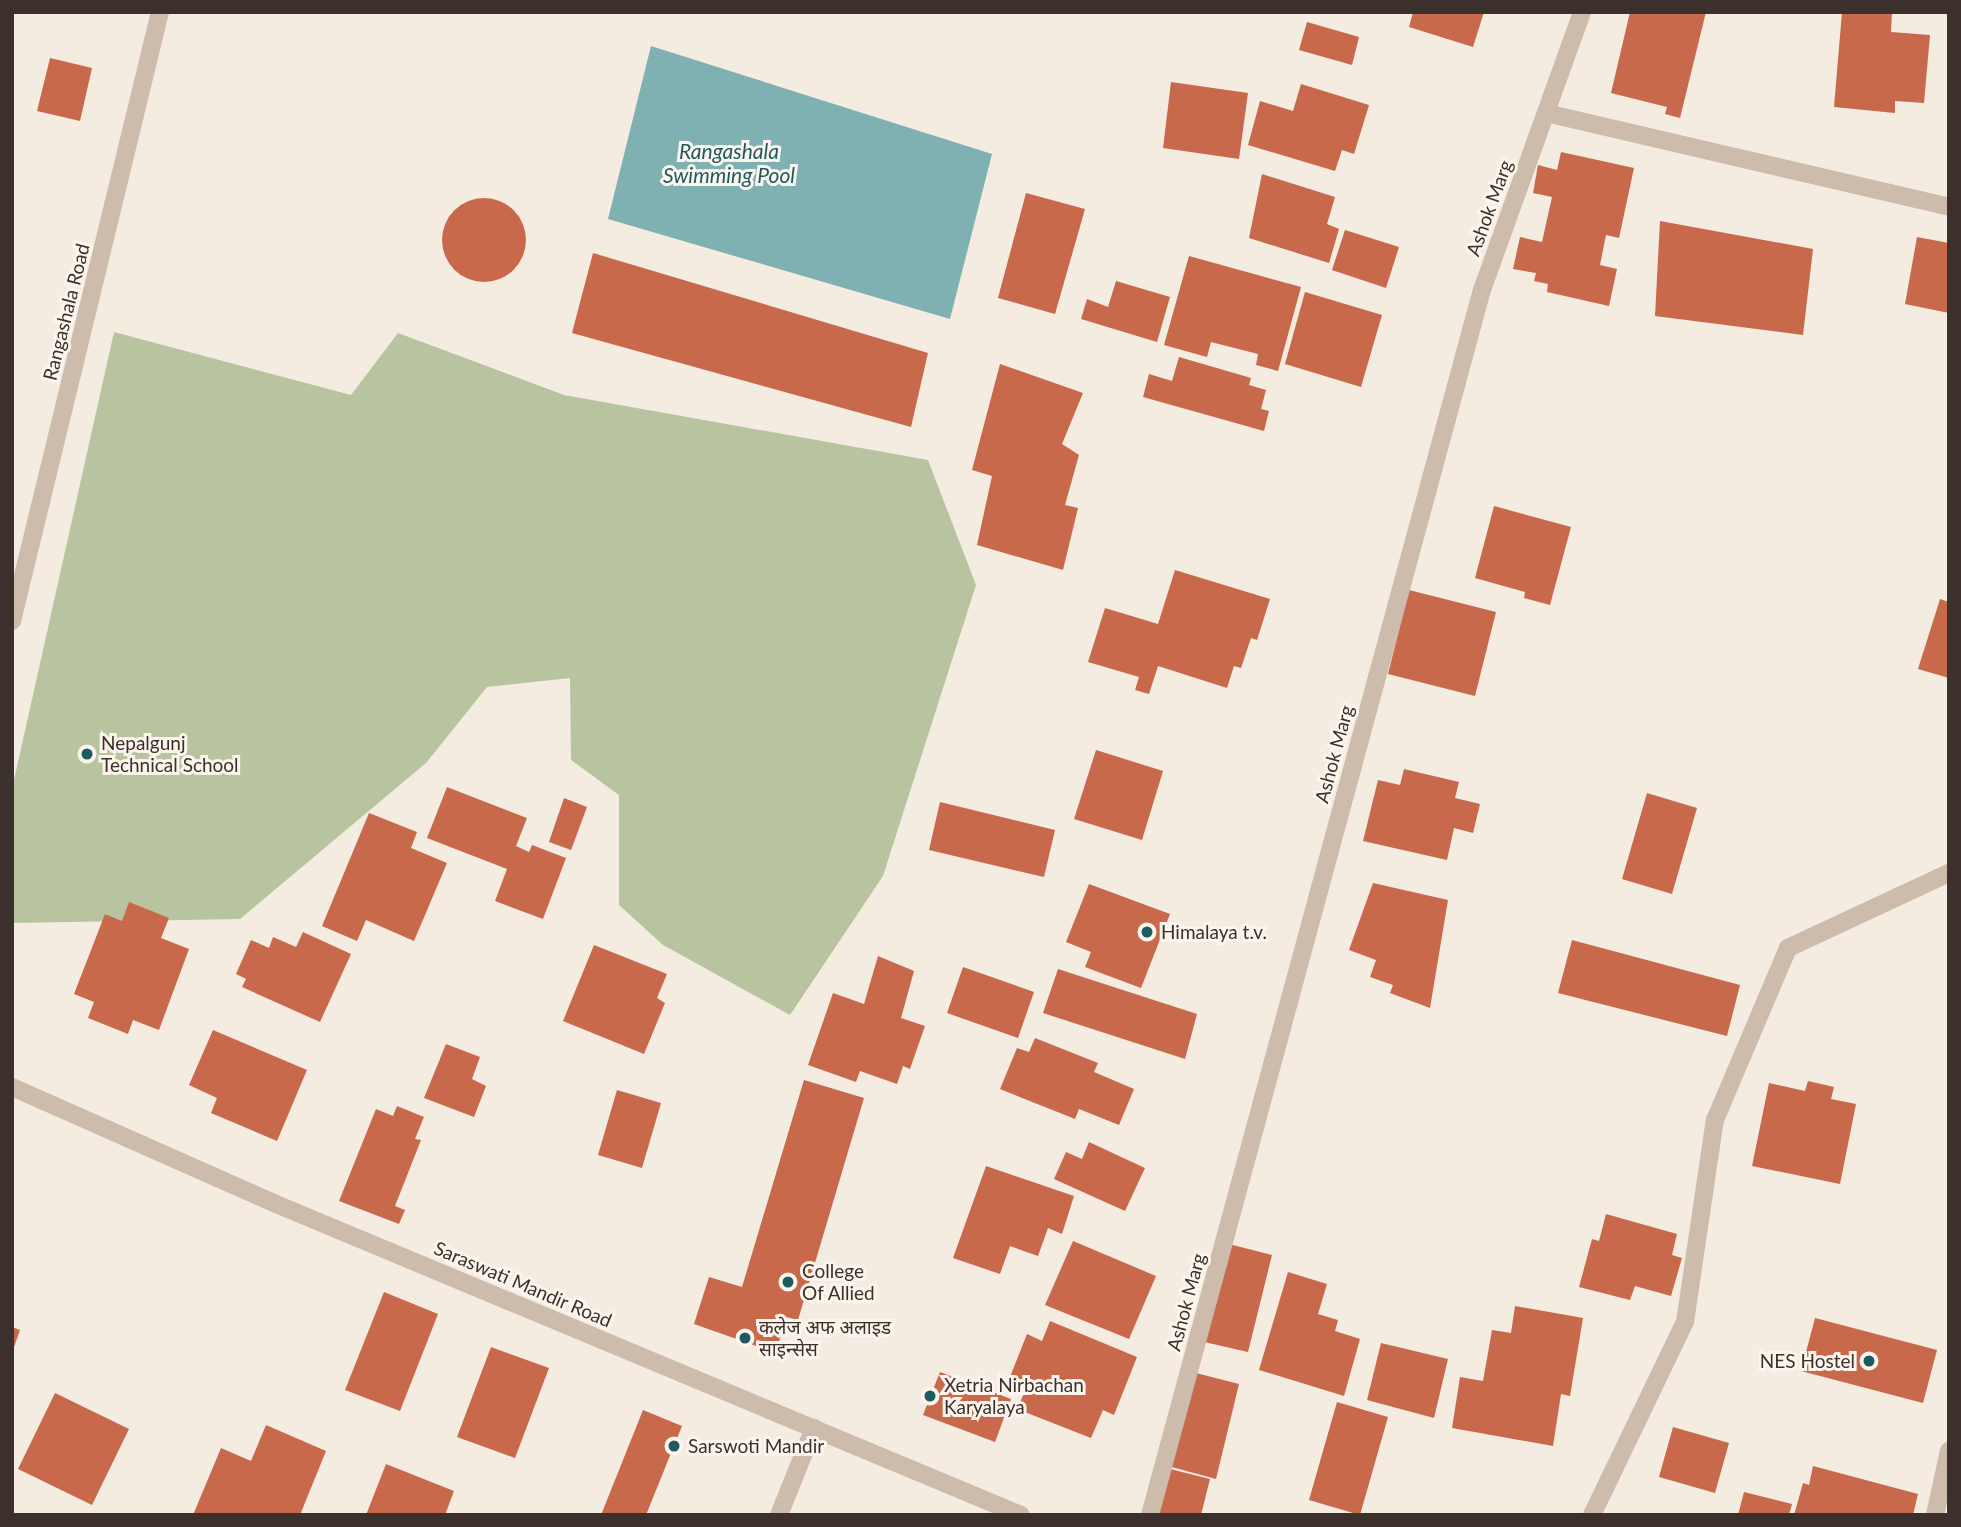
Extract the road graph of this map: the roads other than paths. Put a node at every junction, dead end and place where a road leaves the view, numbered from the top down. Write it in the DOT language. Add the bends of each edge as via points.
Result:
graph roads {
  1 [pos="160,12"];
  2 [pos="1582,12"];
  3 [pos="1546,113"];
  4 [pos="1949,207"];
  5 [pos="12,621"];
  6 [pos="1949,873"];
  7 [pos="12,1087"];
  8 [pos="814,1428"];
  9 [pos="1949,1451"];
  10 [pos="779,1515"];
  11 [pos="1021,1515"];
  12 [pos="1150,1515"];
  13 [pos="1592,1515"];
  14 [pos="1935,1515"];
  1 -- 5 [label="street, Rangashala Road"];
  2 -- 3 [label="street, Ashok Marg"];
  3 -- 4 [label="street"];
  3 -- 12 [label="street, Ashok Marg" via="1482,290"];
  6 -- 13 [label="street" via="1788,948 1715,1120 1685,1322"];
  7 -- 8 [label="street, Saraswati Mandir Road" via="276,1204"];
  8 -- 10 [label="street"];
  8 -- 11 [label="street, Saraswati Mandir Road"];
  9 -- 14 [label="street"];
}
